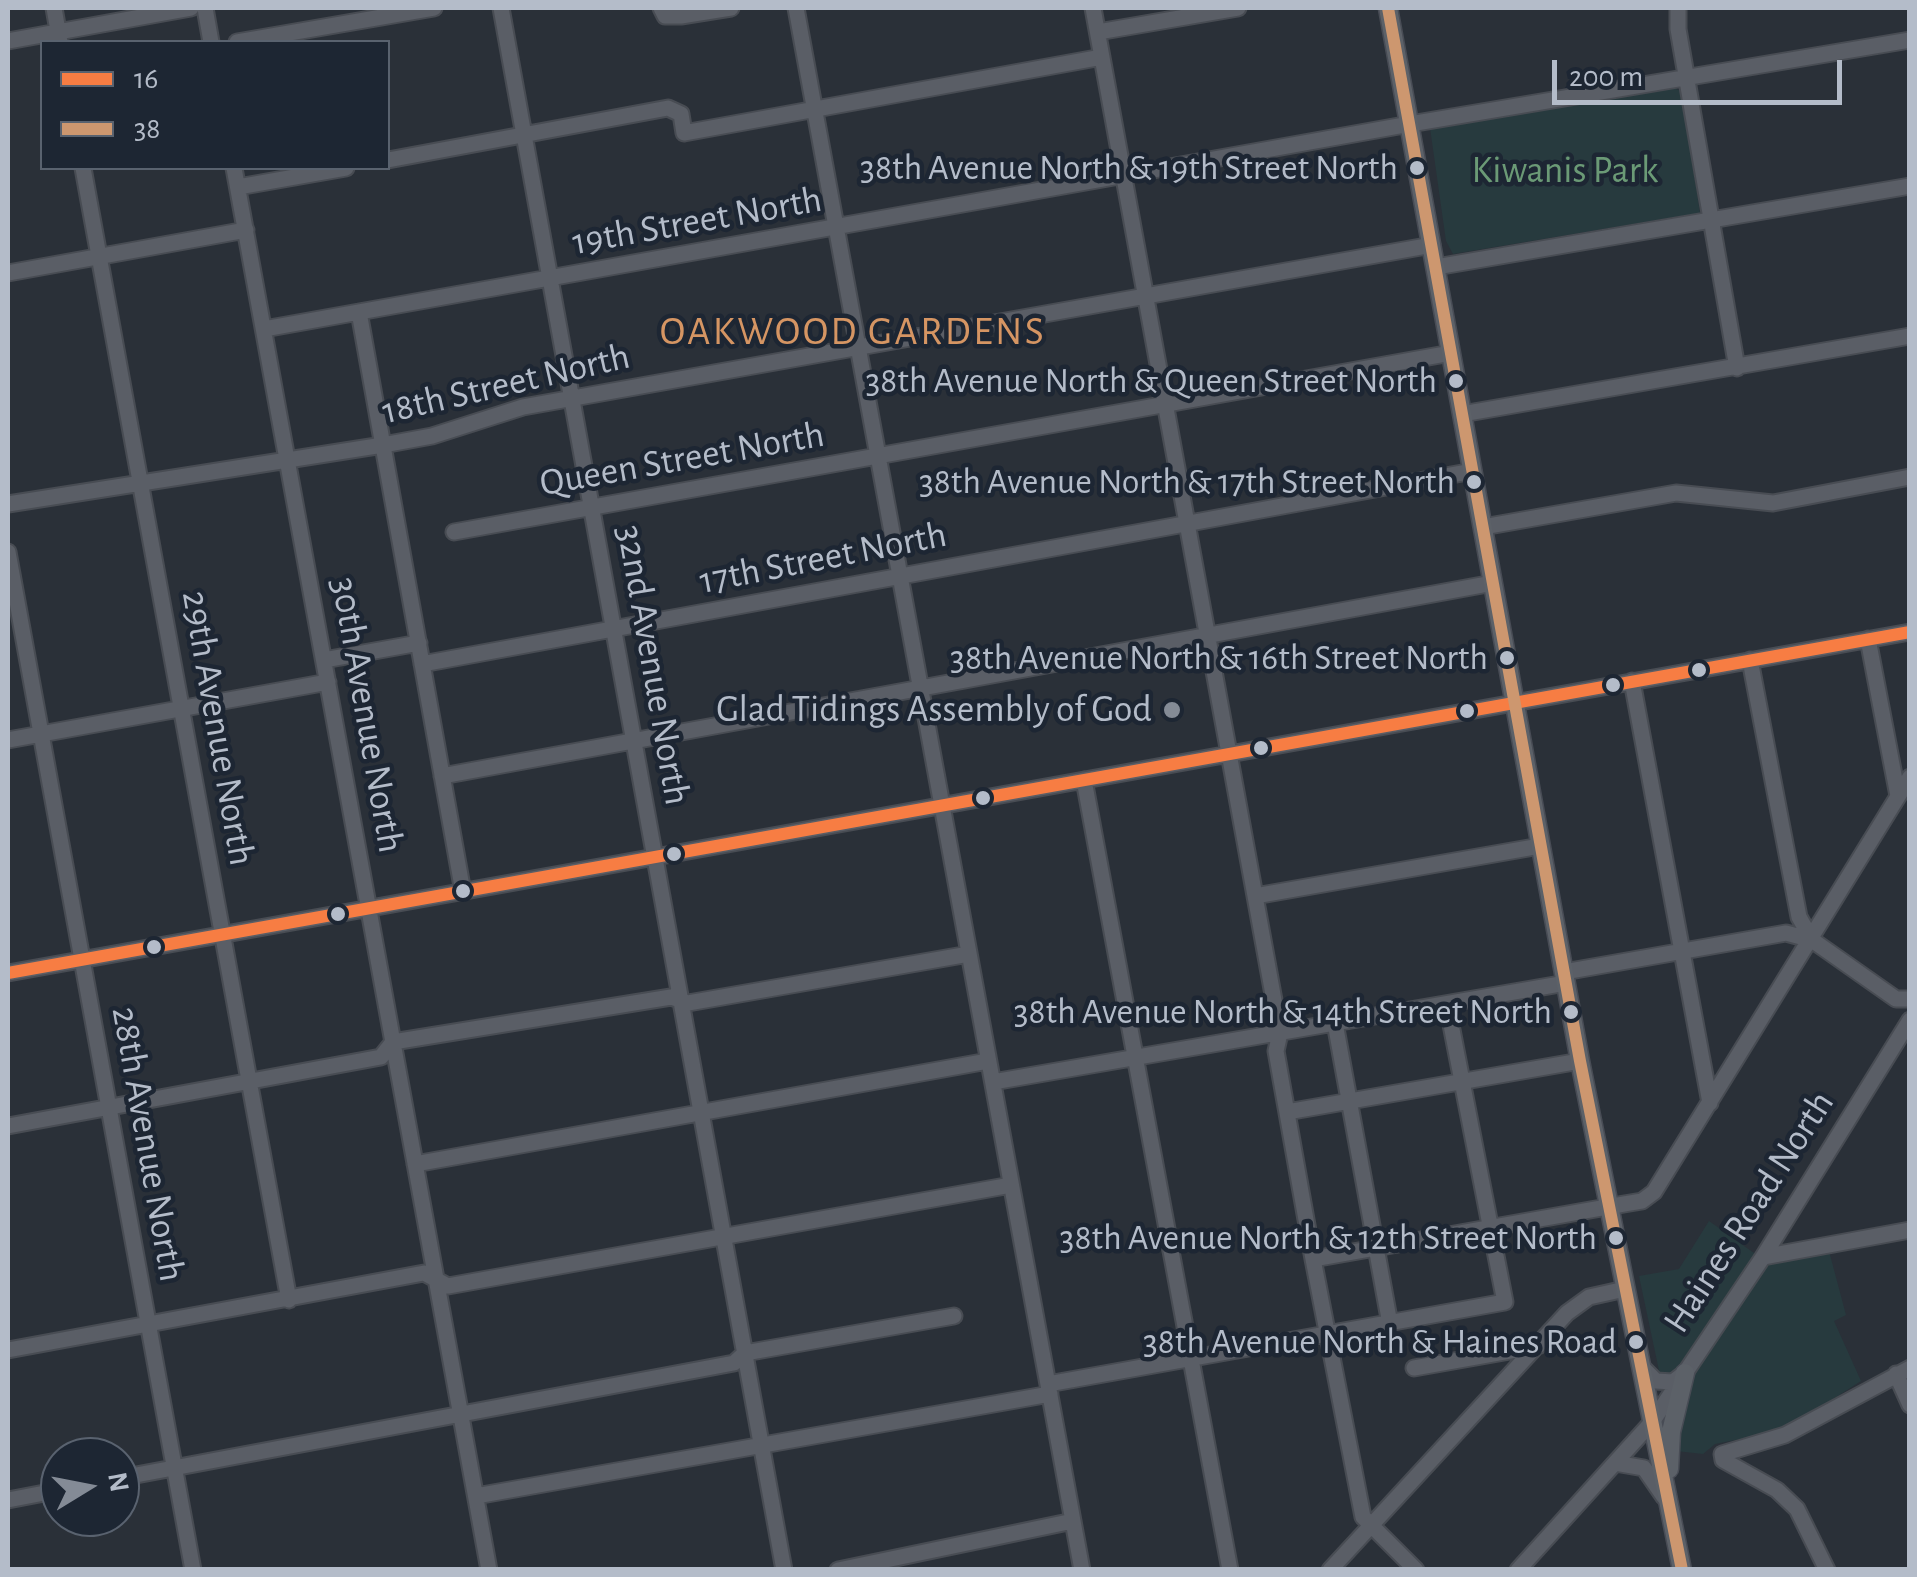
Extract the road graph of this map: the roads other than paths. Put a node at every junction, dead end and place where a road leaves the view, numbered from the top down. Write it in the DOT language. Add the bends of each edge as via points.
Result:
graph roads {
  1 [pos="54,8"];
  2 [pos="191,8"];
  3 [pos="205,8"];
  4 [pos="434,8"];
  5 [pos="501,8"];
  6 [pos="731,8"];
  7 [pos="796,8"];
  8 [pos="1094,8"];
  9 [pos="1238,8"];
  10 [pos="1388,8"];
  11 [pos="1678,8"];
  12 [pos="663,12"];
  13 [pos="1098,32"];
  14 [pos="59,37"];
  15 [pos="211,40"];
  16 [pos="249,40"];
  17 [pos="1910,40"];
  18 [pos="8,41"];
  19 [pos="1102,57"];
  20 [pos="1686,77"];
  21 [pos="815,111"];
  22 [pos="1410,124"];
  23 [pos="524,136"];
  24 [pos="390,160"];
  25 [pos="83,170"];
  26 [pos="234,170"];
  27 [pos="335,170"];
  28 [pos="1124,175"];
  29 [pos="1910,186"];
  30 [pos="238,187"];
  31 [pos="1711,220"];
  32 [pos="836,228"];
  33 [pos="246,230"];
  34 [pos="1432,245"];
  35 [pos="99,257"];
  36 [pos="1436,267"];
  37 [pos="8,273"];
  38 [pos="550,280"];
  39 [pos="1146,297"];
  40 [pos="359,312"];
  41 [pos="264,329"];
  42 [pos="1910,336"];
  43 [pos="858,350"];
  44 [pos="1451,353"];
  45 [pos="1738,368"];
  46 [pos="572,398"];
  47 [pos="1166,404"];
  48 [pos="1462,414"];
  49 [pos="383,445"];
  50 [pos="878,458"];
  51 [pos="287,462"];
  52 [pos="1473,471"];
  53 [pos="1910,478"];
  54 [pos="141,485"];
  55 [pos="8,504"];
  56 [pos="592,508"];
  57 [pos="1188,521"];
  58 [pos="1483,527"];
  59 [pos="454,532"];
  60 [pos="8,552"];
  61 [pos="900,577"];
  62 [pos="1493,583"];
  63 [pos="614,630"];
  64 [pos="1910,632"];
  65 [pos="1208,634"];
  66 [pos="1868,639"];
  67 [pos="419,643"];
  68 [pos="324,660"];
  69 [pos="1750,660"];
  70 [pos="422,664"];
  71 [pos="328,682"];
  72 [pos="1632,682"];
  73 [pos="921,690"];
  74 [pos="1515,702"];
  75 [pos="181,708"];
  76 [pos="40,734"];
  77 [pos="8,740"];
  78 [pos="635,744"];
  79 [pos="1230,754"];
  80 [pos="442,776"];
  81 [pos="1910,777"];
  82 [pos="1084,780"];
  83 [pos="1898,796"];
  84 [pos="942,806"];
  85 [pos="1540,846"];
  86 [pos="656,857"];
  87 [pos="463,892"];
  88 [pos="1255,896"];
  89 [pos="369,908"];
  90 [pos="223,934"];
  91 [pos="1812,940"];
  92 [pos="1684,951"];
  93 [pos="969,954"];
  94 [pos="82,960"];
  95 [pos="8,973"];
  96 [pos="1565,977"];
  97 [pos="682,1000"];
  98 [pos="1910,1000"];
  99 [pos="1447,1004"];
  100 [pos="1910,1020"];
  101 [pos="1335,1023"];
  102 [pos="1280,1033"];
  103 [pos="393,1042"];
  104 [pos="1135,1057"];
  105 [pos="988,1061"];
  106 [pos="1580,1061"];
  107 [pos="250,1082"];
  108 [pos="992,1082"];
  109 [pos="1462,1082"];
  110 [pos="1348,1101"];
  111 [pos="1710,1103"];
  112 [pos="108,1107"];
  113 [pos="1287,1112"];
  114 [pos="702,1113"];
  115 [pos="8,1126"];
  116 [pos="416,1164"];
  117 [pos="1012,1185"];
  118 [pos="1611,1207"];
  119 [pos="1490,1228"];
  120 [pos="1910,1230"];
  121 [pos="724,1236"];
  122 [pos="1376,1248"];
  123 [pos="1762,1256"];
  124 [pos="1313,1259"];
  125 [pos="437,1283"];
  126 [pos="1625,1289"];
  127 [pos="289,1300"];
  128 [pos="954,1316"];
  129 [pos="1390,1324"];
  130 [pos="148,1325"];
  131 [pos="1327,1335"];
  132 [pos="1538,1346"];
  133 [pos="8,1350"];
  134 [pos="745,1353"];
  135 [pos="1190,1356"];
  136 [pos="1640,1365"];
  137 [pos="1414,1368"];
  138 [pos="1903,1371"];
  139 [pos="1685,1372"];
  140 [pos="1049,1389"];
  141 [pos="1910,1405"];
  142 [pos="461,1412"];
  143 [pos="1652,1422"];
  144 [pos="761,1444"];
  145 [pos="1615,1463"];
  146 [pos="174,1468"];
  147 [pos="140,1474"];
  148 [pos="40,1494"];
  149 [pos="476,1496"];
  150 [pos="8,1500"];
  151 [pos="1667,1504"];
  152 [pos="1073,1521"];
  153 [pos="1371,1526"];
  154 [pos="1677,1564"];
  155 [pos="192,1570"];
  156 [pos="489,1570"];
  157 [pos="784,1570"];
  158 [pos="838,1570"];
  159 [pos="1082,1570"];
  160 [pos="1230,1570"];
  161 [pos="1330,1570"];
  162 [pos="1416,1570"];
  163 [pos="1518,1570"];
  164 [pos="1827,1570"];
  1 -- 14 [label="street"];
  2 -- 14 [label="street"];
  3 -- 15 [label="street"];
  4 -- 16 [label="street"];
  5 -- 23 [label="street, 32nd Avenue North"];
  6 -- 12 [label="street"];
  7 -- 21 [label="street"];
  8 -- 13 [label="street"];
  9 -- 13 [label="street"];
  10 -- 22 [label="main road"];
  11 -- 20 [label="street"];
  13 -- 19 [label="street"];
  14 -- 18 [label="street"];
  17 -- 20 [label="street, 19th Street North"];
  19 -- 21 [label="street"];
  19 -- 28 [label="street"];
  20 -- 22 [label="street, 19th Street North"];
  20 -- 31 [label="street"];
  21 -- 23 [label="street" via="684,134 681,114 668,108"];
  21 -- 32 [label="street"];
  22 -- 28 [label="street, 19th Street North"];
  22 -- 34 [label="main road"];
  23 -- 24 [label="street"];
  23 -- 38 [label="street, 32nd Avenue North"];
  25 -- 35 [label="street, 29th Avenue North"];
  26 -- 30 [label="street, 30th Avenue North"];
  27 -- 30 [label="street"];
  28 -- 32 [label="street, 19th Street North"];
  28 -- 39 [label="street"];
  29 -- 31 [label="street"];
  30 -- 33 [label="street, 30th Avenue North"];
  31 -- 36 [label="street"];
  31 -- 45 [label="street"];
  32 -- 38 [label="street, 19th Street North"];
  32 -- 43 [label="street"];
  33 -- 35 [label="street"];
  33 -- 41 [label="street, 30th Avenue North"];
  34 -- 36 [label="main road"];
  34 -- 39 [label="street, 18th Street North"];
  35 -- 37 [label="street"];
  35 -- 54 [label="street, 29th Avenue North"];
  36 -- 44 [label="main road"];
  38 -- 40 [label="street, 19th Street North"];
  38 -- 46 [label="street, 32nd Avenue North"];
  39 -- 43 [label="street, 18th Street North"];
  39 -- 47 [label="street"];
  40 -- 41 [label="street, 19th Street North"];
  40 -- 49 [label="street"];
  41 -- 51 [label="street, 30th Avenue North"];
  42 -- 45 [label="street"];
  43 -- 46 [label="street, 18th Street North"];
  43 -- 50 [label="street"];
  44 -- 47 [label="street, Queen Street North"];
  44 -- 48 [label="main road"];
  45 -- 48 [label="street"];
  46 -- 49 [label="street, 18th Street North"];
  46 -- 56 [label="street, 32nd Avenue North"];
  47 -- 50 [label="street, Queen Street North"];
  47 -- 57 [label="street"];
  48 -- 52 [label="main road"];
  49 -- 51 [label="street, 18th Street North"];
  49 -- 67 [label="street"];
  50 -- 56 [label="street, Queen Street North"];
  50 -- 61 [label="street"];
  51 -- 54 [label="street, 18th Street North"];
  51 -- 68 [label="street, 30th Avenue North"];
  52 -- 57 [label="street, 17th Street North"];
  52 -- 58 [label="main road"];
  53 -- 58 [label="street" via="1773,504 1676,493"];
  54 -- 55 [label="street, 18th Street North"];
  54 -- 75 [label="street, 29th Avenue North"];
  56 -- 59 [label="street, Queen Street North"];
  56 -- 63 [label="street, 32nd Avenue North"];
  57 -- 61 [label="street, 17th Street North"];
  57 -- 65 [label="street"];
  58 -- 62 [label="main road"];
  60 -- 76 [label="street, 28th Avenue North"];
  61 -- 63 [label="street, 17th Street North"];
  61 -- 73 [label="street"];
  62 -- 65 [label="street"];
  62 -- 74 [label="main road"];
  63 -- 70 [label="street, 17th Street North"];
  63 -- 78 [label="street, 32nd Avenue North"];
  64 -- 66 [label="street"];
  65 -- 73 [label="street"];
  65 -- 79 [label="street"];
  66 -- 69 [label="street"];
  66 -- 83 [label="street"];
  67 -- 68 [label="street"];
  67 -- 70 [label="street"];
  68 -- 71 [label="street, 30th Avenue North"];
  69 -- 72 [label="street"];
  69 -- 91 [label="street" via="1798,917"];
  70 -- 80 [label="street"];
  71 -- 75 [label="street"];
  71 -- 89 [label="street, 30th Avenue North"];
  72 -- 74 [label="street"];
  72 -- 92 [label="street"];
  73 -- 78 [label="street"];
  73 -- 84 [label="street"];
  74 -- 79 [label="street"];
  74 -- 85 [label="main road"];
  75 -- 76 [label="street"];
  75 -- 90 [label="street, 29th Avenue North"];
  76 -- 77 [label="street"];
  76 -- 94 [label="street, 28th Avenue North"];
  78 -- 80 [label="street"];
  78 -- 86 [label="street, 32nd Avenue North"];
  79 -- 82 [label="street"];
  79 -- 88 [label="street"];
  80 -- 87 [label="street"];
  81 -- 83 [label="street"];
  82 -- 84 [label="street"];
  82 -- 104 [label="street"];
  83 -- 91 [label="street"];
  84 -- 86 [label="street"];
  84 -- 93 [label="street"];
  85 -- 88 [label="street"];
  85 -- 96 [label="main road"];
  86 -- 87 [label="street"];
  86 -- 97 [label="street, 32nd Avenue North"];
  87 -- 89 [label="street"];
  88 -- 102 [label="street"];
  89 -- 90 [label="street"];
  89 -- 103 [label="street, 30th Avenue North"];
  90 -- 94 [label="street"];
  90 -- 107 [label="street, 29th Avenue North"];
  91 -- 92 [label="street" via="1786,933"];
  91 -- 98 [label="street" via="1896,999"];
  91 -- 111 [label="street"];
  92 -- 96 [label="street"];
  92 -- 111 [label="street"];
  93 -- 97 [label="street"];
  93 -- 105 [label="street"];
  94 -- 95 [label="street"];
  94 -- 112 [label="street, 28th Avenue North"];
  96 -- 99 [label="street"];
  96 -- 106 [label="main road"];
  97 -- 103 [label="street"];
  97 -- 114 [label="street, 32nd Avenue North"];
  99 -- 101 [label="street"];
  99 -- 109 [label="street"];
  100 -- 123 [label="street, Haines Road North"];
  101 -- 102 [label="street"];
  101 -- 110 [label="street"];
  102 -- 104 [label="street"];
  102 -- 113 [label="street" via="1276,1051"];
  103 -- 107 [label="street" via="381,1057"];
  103 -- 116 [label="street, 30th Avenue North"];
  104 -- 108 [label="street"];
  104 -- 135 [label="street"];
  105 -- 108 [label="street"];
  105 -- 114 [label="street"];
  106 -- 109 [label="street"];
  106 -- 118 [label="main road"];
  107 -- 112 [label="street"];
  107 -- 127 [label="street, 29th Avenue North"];
  108 -- 117 [label="street"];
  109 -- 110 [label="street"];
  109 -- 119 [label="street"];
  110 -- 113 [label="street"];
  110 -- 122 [label="street"];
  111 -- 118 [label="street" via="1654,1192"];
  112 -- 115 [label="street"];
  112 -- 130 [label="street, 28th Avenue North"];
  113 -- 124 [label="street"];
  114 -- 116 [label="street"];
  114 -- 121 [label="street, 32nd Avenue North"];
  116 -- 125 [label="street, 30th Avenue North"];
  117 -- 121 [label="street"];
  117 -- 140 [label="street"];
  118 -- 119 [label="street"];
  118 -- 126 [label="main road"];
  119 -- 122 [label="street"];
  119 -- 129 [label="street" via="1505,1302"];
  120 -- 123 [label="street"];
  121 -- 125 [label="street"];
  121 -- 134 [label="street, 32nd Avenue North"];
  122 -- 124 [label="street"];
  122 -- 129 [label="street"];
  123 -- 139 [label="street, Haines Road North"];
  124 -- 131 [label="street"];
  125 -- 127 [label="street" via="424,1273"];
  125 -- 142 [label="street, 30th Avenue North"];
  126 -- 132 [label="street" via="1588,1297"];
  126 -- 136 [label="main road"];
  127 -- 130 [label="street"];
  128 -- 134 [label="street"];
  129 -- 131 [label="street"];
  130 -- 133 [label="street"];
  130 -- 146 [label="street, 28th Avenue North"];
  131 -- 135 [label="street"];
  131 -- 153 [label="street" via="1363,1516"];
  132 -- 137 [label="street"];
  132 -- 153 [label="street"];
  134 -- 142 [label="street" via="734,1363"];
  134 -- 144 [label="street, 32nd Avenue North"];
  135 -- 140 [label="street"];
  135 -- 160 [label="street"];
  136 -- 139 [label="street" via="1656,1381"];
  136 -- 143 [label="main road"];
  138 -- 141 [label="street"];
  138 -- 164 [label="street" via="1785,1435 1727,1450 1723,1460 1766,1482 1797,1509"];
  139 -- 143 [label="street, Haines Road North"];
  139 -- 151 [label="main road" via="1671,1432"];
  140 -- 144 [label="street"];
  140 -- 152 [label="street"];
  142 -- 146 [label="street"];
  142 -- 149 [label="street, 30th Avenue North"];
  143 -- 145 [label="street, Haines Road North"];
  143 -- 151 [label="main road"];
  144 -- 149 [label="street"];
  144 -- 157 [label="street, 32nd Avenue North"];
  145 -- 151 [label="street" via="1644,1468"];
  145 -- 163 [label="street, Haines Road North"];
  146 -- 147 [label="street"];
  146 -- 155 [label="street, 28th Avenue North"];
  148 -- 150 [label="street"];
  149 -- 156 [label="street, 30th Avenue North"];
  151 -- 154 [label="main road"];
  152 -- 158 [label="street"];
  152 -- 159 [label="street"];
  153 -- 161 [label="street"];
  153 -- 162 [label="street"];
}
